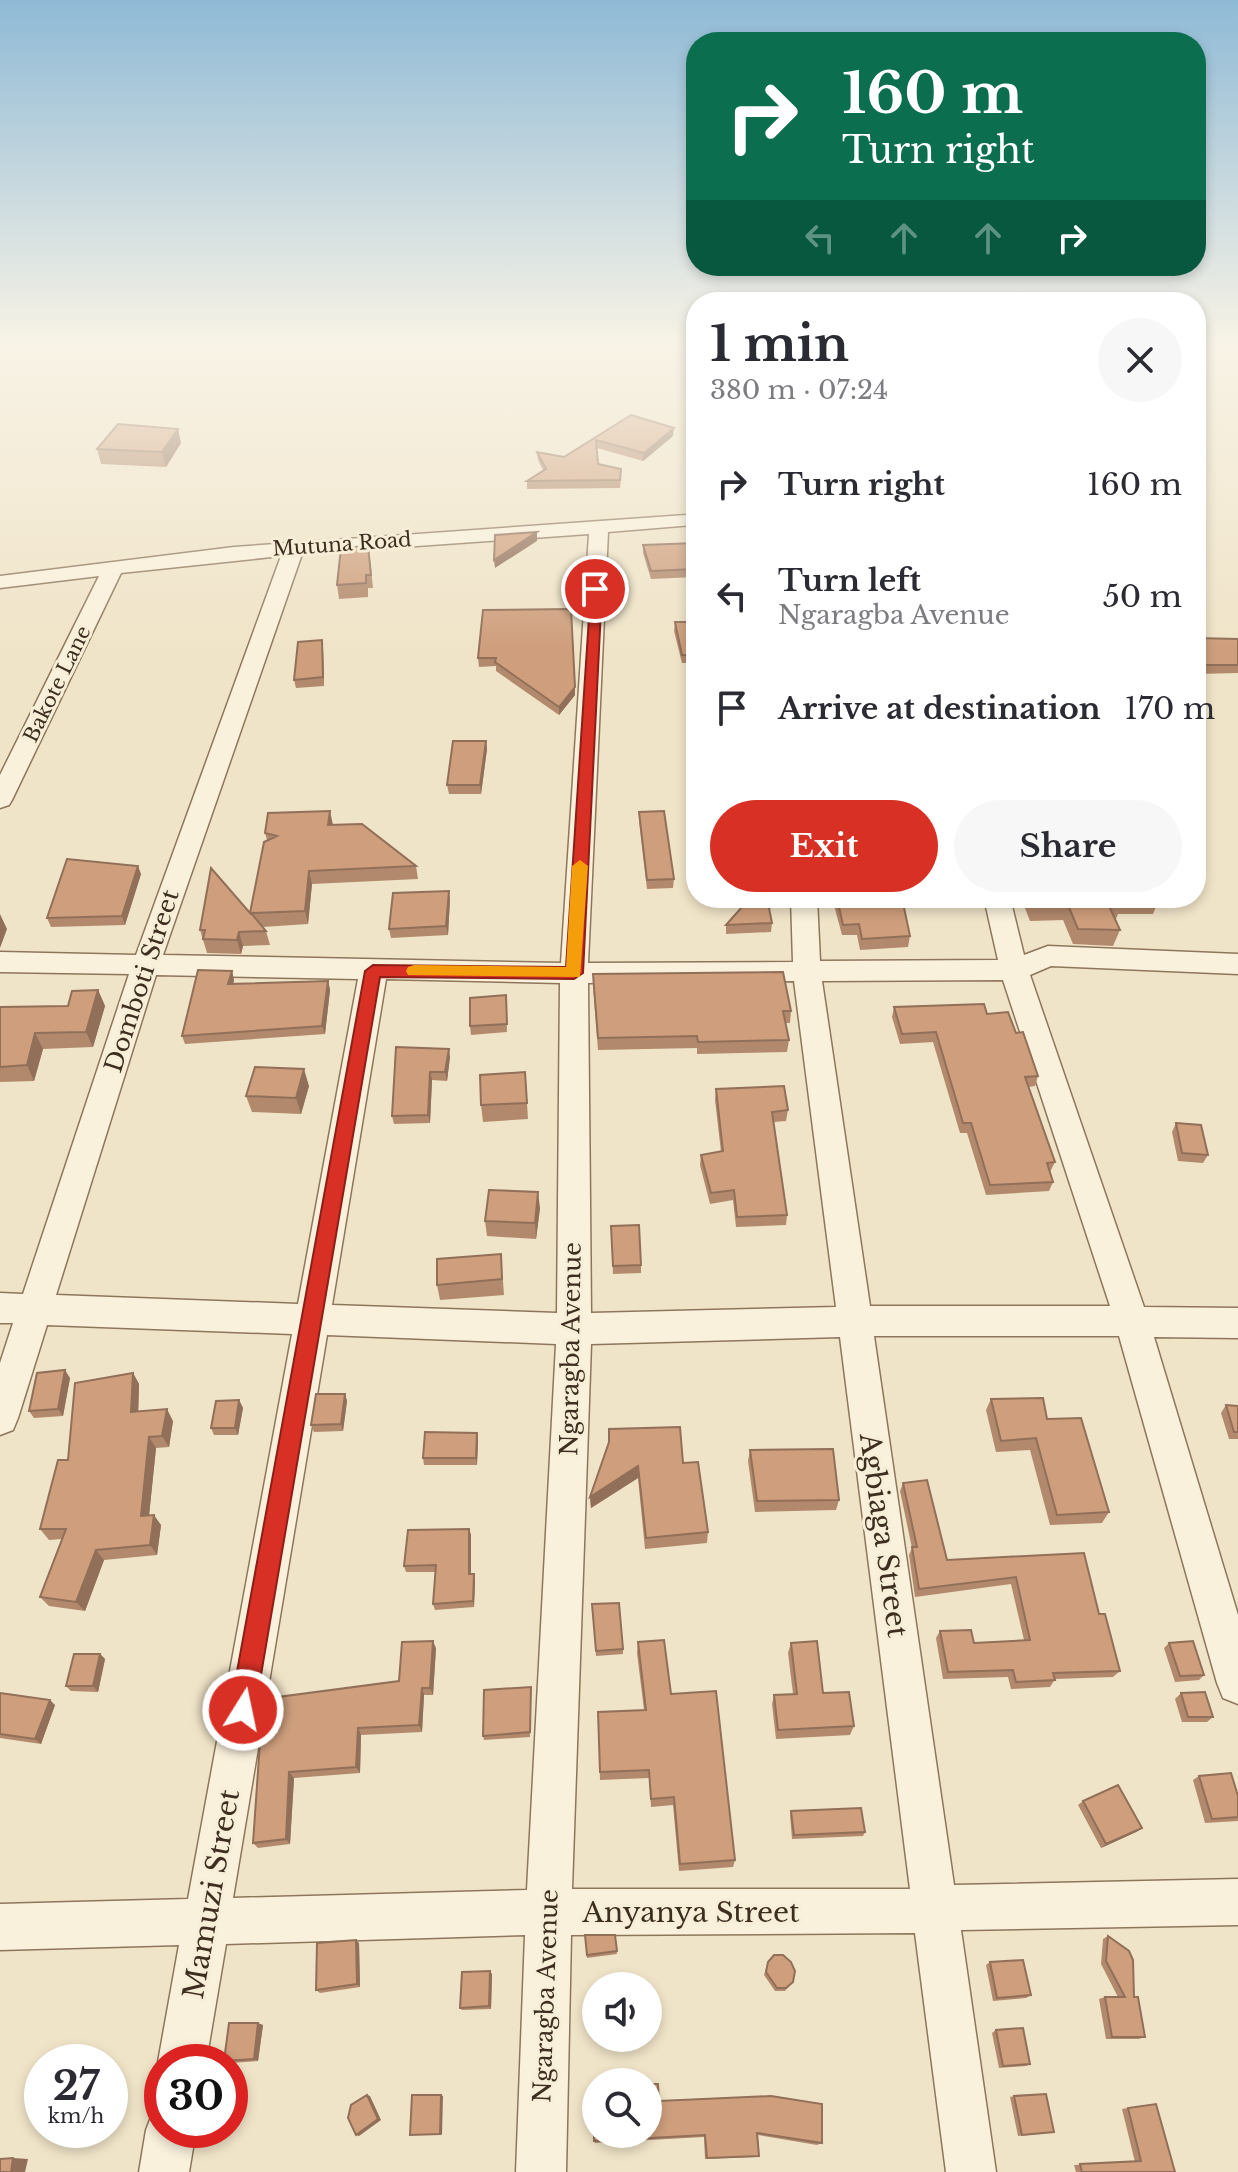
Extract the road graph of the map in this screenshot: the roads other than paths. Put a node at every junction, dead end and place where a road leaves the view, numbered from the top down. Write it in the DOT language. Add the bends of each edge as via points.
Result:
graph roads {
  1 [pos="686,521"];
  2 [pos="599,526"];
  3 [pos="294,548"];
  4 [pos="113,568"];
  5 [pos="0,582"];
  6 [pos="0,800"];
  7 [pos="804,908"];
  8 [pos="999,908"];
  9 [pos="0,962"];
  10 [pos="146,964"];
  11 [pos="1238,964"];
  12 [pos="1014,970"];
  13 [pos="373,971"];
  14 [pos="807,971"];
  15 [pos="574,973"];
  16 [pos="0,1308"];
  17 [pos="37,1308"];
  18 [pos="312,1319"];
  19 [pos="855,1322"];
  20 [pos="1132,1322"];
  21 [pos="1238,1323"];
  22 [pos="574,1329"];
  23 [pos="0,1418"];
  24 [pos="1238,1683"];
  25 [pos="1238,1902"];
  26 [pos="934,1908"];
  27 [pos="549,1912"];
  28 [pos="205,1921"];
  29 [pos="0,1927"];
  30 [pos="185,2044"];
  31 [pos="168,2148"];
  32 [pos="164,2172"];
  33 [pos="541,2172"];
  34 [pos="971,2172"];
  1 -- 2 [label="street, Mutuna Road"];
  2 -- 3 [label="street, Mutuna Road"];
  2 -- 15 [label="street, Ngaragba Avenue"];
  3 -- 4 [label="street, Mutuna Road"];
  3 -- 10 [label="street, Domboti Street"];
  4 -- 5 [label="street, Mutuna Road"];
  4 -- 6 [label="street, Bakote Lane"];
  7 -- 14 [label="street, Agbiaga Street"];
  8 -- 12 [label="street"];
  9 -- 10 [label="street"];
  10 -- 13 [label="street"];
  10 -- 17 [label="street, Domboti Street"];
  11 -- 12 [label="street" via="1048,956"];
  12 -- 14 [label="street"];
  12 -- 20 [label="street"];
  13 -- 15 [label="street"];
  13 -- 18 [label="street, Mamuzi Street"];
  14 -- 15 [label="street"];
  14 -- 19 [label="street, Agbiaga Street"];
  15 -- 22 [label="street, Ngaragba Avenue"];
  16 -- 17 [label="street"];
  17 -- 18 [label="street"];
  17 -- 23 [label="street, Domboti Street"];
  18 -- 22 [label="street"];
  18 -- 28 [label="street, Mamuzi Street"];
  19 -- 20 [label="street"];
  19 -- 22 [label="street"];
  19 -- 26 [label="street, Agbiaga Street"];
  20 -- 21 [label="street"];
  20 -- 24 [label="street"];
  22 -- 27 [label="street, Ngaragba Avenue"];
  25 -- 26 [label="street, Anyanya Street"];
  26 -- 27 [label="street, Anyanya Street"];
  26 -- 34 [label="street, Agbiaga Street"];
  27 -- 28 [label="street, Anyanya Street"];
  27 -- 33 [label="street, Ngaragba Avenue"];
  28 -- 29 [label="street, Anyanya Street"];
  28 -- 30 [label="street, Mamuzi Street"];
  31 -- 32 [label="street"];
}
